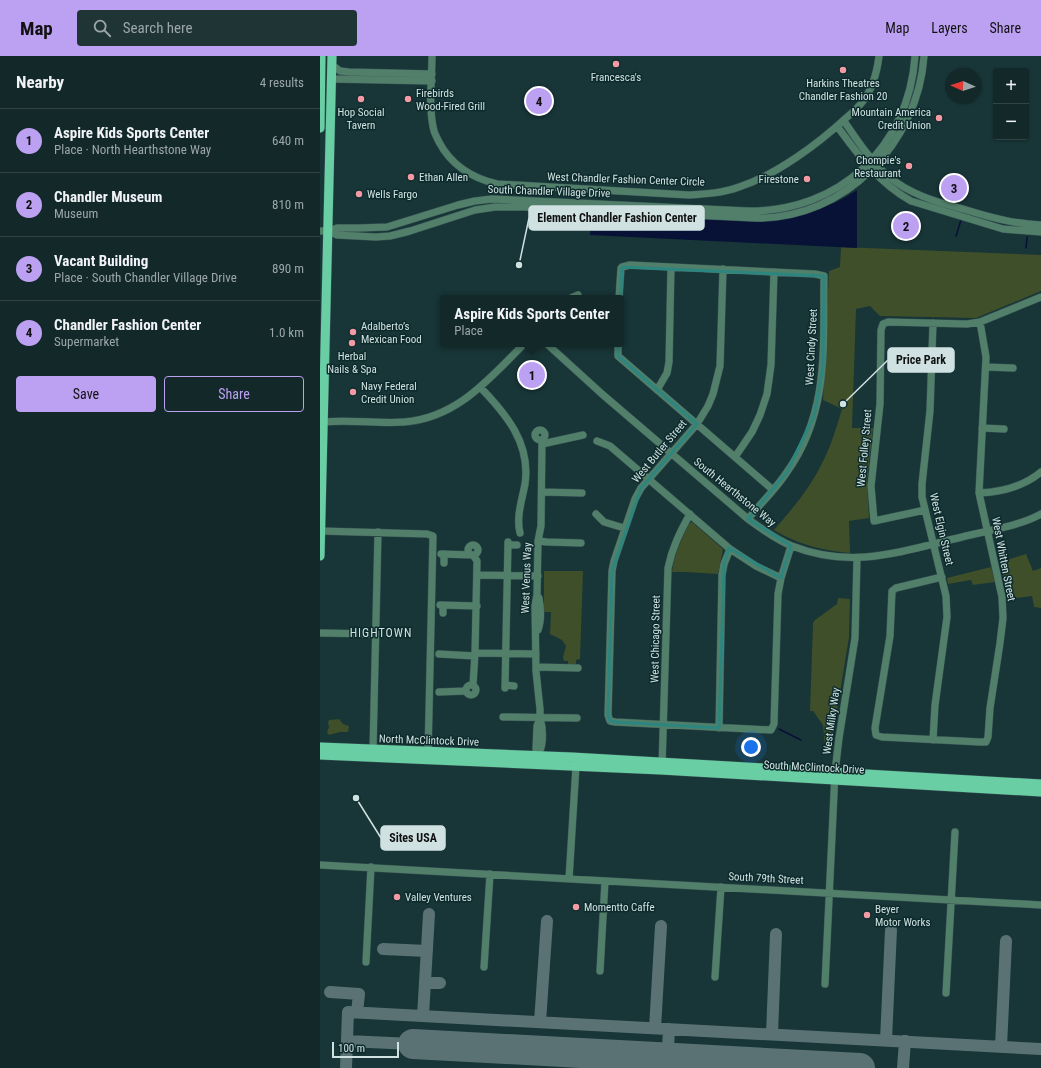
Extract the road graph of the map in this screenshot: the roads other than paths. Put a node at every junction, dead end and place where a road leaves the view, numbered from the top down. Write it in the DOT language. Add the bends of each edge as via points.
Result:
graph roads {
  1 [pos="321,56"];
  2 [pos="325,56"];
  3 [pos="432,56"];
  4 [pos="879,56"];
  5 [pos="915,56"];
  6 [pos="924,56"];
  7 [pos="332,60"];
  8 [pos="320,74"];
  9 [pos="432,78"];
  10 [pos="332,79"];
  11 [pos="331,110"];
  12 [pos="844,121"];
  13 [pos="837,126"];
  14 [pos="320,128"];
  15 [pos="872,165"];
  16 [pos="1041,225"];
  17 [pos="382,227"];
  18 [pos="324,231"];
  19 [pos="1041,232"];
  20 [pos="385,236"];
  21 [pos="671,267"];
  22 [pos="722,269"];
  23 [pos="774,272"];
  24 [pos="619,295"];
  25 [pos="1041,297"];
  26 [pos="980,322"];
  27 [pos="933,323"];
  28 [pos="521,347"];
  29 [pos="550,347"];
  30 [pos="618,347"];
  31 [pos="986,367"];
  32 [pos="1013,368"];
  33 [pos="480,387"];
  34 [pos="657,390"];
  35 [pos="322,422"];
  36 [pos="696,424"];
  37 [pos="982,428"];
  38 [pos="1004,429"];
  39 [pos="583,435"];
  40 [pos="597,441"];
  41 [pos="671,453"];
  42 [pos="735,457"];
  43 [pos="1041,472"];
  44 [pos="649,479"];
  45 [pos="773,490"];
  46 [pos="542,492"];
  47 [pos="582,493"];
  48 [pos="979,493"];
  49 [pos="925,510"];
  50 [pos="596,514"];
  51 [pos="690,514"];
  52 [pos="1040,516"];
  53 [pos="748,518"];
  54 [pos="624,528"];
  55 [pos="987,530"];
  56 [pos="321,531"];
  57 [pos="378,532"];
  58 [pos="520,533"];
  59 [pos="538,541"];
  60 [pos="581,543"];
  61 [pos="933,544"];
  62 [pos="517,545"];
  63 [pos="791,546"];
  64 [pos="730,549"];
  65 [pos="320,556"];
  66 [pos="857,558"];
  67 [pos="444,563"];
  68 [pos="478,575"];
  69 [pos="508,576"];
  70 [pos="538,576"];
  71 [pos="942,577"];
  72 [pos="781,578"];
  73 [pos="477,606"];
  74 [pos="443,613"];
  75 [pos="320,633"];
  76 [pos="376,634"];
  77 [pos="439,654"];
  78 [pos="475,654"];
  79 [pos="506,654"];
  80 [pos="536,654"];
  81 [pos="536,667"];
  82 [pos="578,668"];
  83 [pos="514,686"];
  84 [pos="439,692"];
  85 [pos="503,717"];
  86 [pos="540,718"];
  87 [pos="577,718"];
  88 [pos="664,725"];
  89 [pos="719,728"];
  90 [pos="933,740"];
  91 [pos="320,747"];
  92 [pos="373,750"];
  93 [pos="320,755"];
  94 [pos="428,756"];
  95 [pos="538,760"];
  96 [pos="574,762"];
  97 [pos="662,766"];
  98 [pos="835,776"];
  99 [pos="1041,784"];
  100 [pos="1041,792"];
  101 [pos="955,832"];
  102 [pos="320,865"];
  103 [pos="371,867"];
  104 [pos="490,874"];
  105 [pos="569,879"];
  106 [pos="605,880"];
  107 [pos="721,887"];
  108 [pos="830,893"];
  109 [pos="951,900"];
  110 [pos="1041,905"];
  111 [pos="366,962"];
  112 [pos="484,967"];
  113 [pos="600,971"];
  114 [pos="715,977"];
  115 [pos="825,984"];
  116 [pos="946,993"];
  1 -- 8 [label="main road"];
  2 -- 10 [label="main road" via="326,70"];
  3 -- 9 [label="street, West Chandler Fashion Center Circle"];
  4 -- 12 [label="street, West Chandler Fashion Center Circle" via="871,89"];
  5 -- 15 [label="street" via="911,86 902,114"];
  6 -- 15 [label="street" via="920,84 910,115 897,139"];
  7 -- 9 [label="street" via="340,71"];
  7 -- 10 [label="main road"];
  8 -- 11 [label="main road" via="327,83 327,99"];
  8 -- 14 [label="main road"];
  9 -- 10 [label="street"];
  9 -- 13 [label="street, West Chandler Fashion Center Circle" via="431,112 434,132 443,151 465,172 497,184 689,195 717,192 740,187 772,172 816,144"];
  10 -- 11 [label="main road"];
  11 -- 18 [label="main road"];
  12 -- 13 [label="street, West Chandler Fashion Center Circle"];
  12 -- 15 [label="street"];
  13 -- 15 [label="street"];
  15 -- 16 [label="street" via="898,183 935,201 1004,221"];
  15 -- 17 [label="street, South Chandler Village Drive" via="828,193 804,203 778,209 758,211 492,199 470,202"];
  15 -- 19 [label="street" via="901,196 918,204 1003,229"];
  15 -- 20 [label="street, South Chandler Village Drive" via="846,191 827,202 797,213 772,218 495,207 475,210"];
  17 -- 18 [label="street, South Chandler Village Drive" via="337,228"];
  17 -- 20 [label="street"];
  18 -- 20 [label="street, South Chandler Village Drive" via="337,235"];
  18 -- 35 [label="main road"];
  21 -- 22 [label="street"];
  21 -- 24 [label="street" via="622,267"];
  21 -- 34 [label="street" via="669,362 667,373"];
  22 -- 23 [label="street"];
  22 -- 36 [label="street, West Butler Street" via="719,374 708,406"];
  23 -- 42 [label="street" via="772,365 767,394 752,432"];
  23 -- 45 [label="street, West Cindy Street" via="824,276 823,366 820,395 804,442 791,467"];
  25 -- 26 [label="street"];
  26 -- 27 [label="street"];
  26 -- 31 [label="street, West Whitten Street" via="986,348"];
  27 -- 49 [label="street, West Elgin Street" via="930,411 922,484"];
  27 -- 49 [label="street, West Folley Street" via="883,324 880,404 871,486 874,521"];
  28 -- 33 [label="street"];
  29 -- 41 [label="street, South Hearthstone Way"];
  30 -- 34 [label="street" via="618,356"];
  31 -- 32 [label="street"];
  31 -- 37 [label="street, West Whitten Street"];
  33 -- 35 [label="street" via="453,407 424,419 398,422"];
  33 -- 58 [label="street" via="508,418 522,450 526,479 518,520"];
  34 -- 36 [label="street"];
  35 -- 56 [label="main road"];
  36 -- 41 [label="street, West Butler Street"];
  36 -- 42 [label="street"];
  37 -- 38 [label="street"];
  37 -- 48 [label="street, West Whitten Street"];
  39 -- 46 [label="street, West Venus Way" via="542,442"];
  40 -- 44 [label="street" via="610,446"];
  41 -- 44 [label="street, West Butler Street"];
  41 -- 53 [label="street, South Hearthstone Way"];
  42 -- 45 [label="street"];
  43 -- 48 [label="street" via="1003,491"];
  44 -- 51 [label="street"];
  44 -- 54 [label="street, West Butler Street" via="634,499"];
  45 -- 53 [label="street, West Cindy Street"];
  46 -- 47 [label="street"];
  46 -- 59 [label="street, West Venus Way"];
  48 -- 55 [label="street, West Whitten Street"];
  49 -- 61 [label="street, West Elgin Street"];
  50 -- 54 [label="street" via="604,522"];
  51 -- 64 [label="street"];
  51 -- 88 [label="street, West Chicago Street" via="677,536 668,568"];
  52 -- 55 [label="street, South Hearthstone Way"];
  53 -- 63 [label="street, South Hearthstone Way"];
  54 -- 88 [label="street, West Butler Street" via="612,571 608,715 610,721 615,722"];
  55 -- 61 [label="street, South Hearthstone Way"];
  55 -- 90 [label="street, West Whitten Street" via="1002,597 1003,618 988,736 986,742"];
  56 -- 57 [label="street"];
  56 -- 65 [label="main road"];
  57 -- 76 [label="street"];
  57 -- 94 [label="street" via="433,536"];
  59 -- 60 [label="street"];
  59 -- 70 [label="street, West Venus Way"];
  61 -- 66 [label="street, South Hearthstone Way" via="889,555"];
  61 -- 71 [label="street, West Elgin Street"];
  62 -- 69 [label="street" via="508,543"];
  63 -- 66 [label="street, South Hearthstone Way" via="820,555"];
  63 -- 72 [label="street"];
  64 -- 72 [label="street"];
  64 -- 89 [label="street" via="722,576"];
  66 -- 98 [label="street, West Milky Way" via="855,638"];
  67 -- 68 [label="street" via="442,554 473,555 477,561"];
  68 -- 69 [label="street"];
  68 -- 73 [label="street"];
  69 -- 70 [label="street"];
  69 -- 79 [label="street"];
  70 -- 80 [label="street, West Venus Way" via="537,595 541,615 536,637"];
  71 -- 90 [label="street, West Elgin Street" via="947,618 935,705"];
  71 -- 90 [label="street" via="892,591 890,636 875,728 876,735 882,737"];
  72 -- 89 [label="street" via="777,609 774,724 771,730"];
  73 -- 74 [label="street" via="441,605"];
  73 -- 78 [label="street"];
  75 -- 76 [label="street"];
  76 -- 92 [label="street"];
  77 -- 78 [label="street"];
  78 -- 79 [label="street"];
  78 -- 84 [label="street" via="474,694 469,695 466,691"];
  79 -- 80 [label="street"];
  79 -- 83 [label="street" via="505,687"];
  80 -- 81 [label="street"];
  81 -- 82 [label="street"];
  81 -- 86 [label="street"];
  85 -- 86 [label="street"];
  86 -- 87 [label="street"];
  86 -- 95 [label="street" via="536,750"];
  88 -- 89 [label="street"];
  88 -- 97 [label="street, West Chicago Street"];
  91 -- 92 [label="main road, North McClintock Drive"];
  92 -- 94 [label="main road, North McClintock Drive"];
  93 -- 94 [label="main road, North McClintock Drive"];
  94 -- 95 [label="main road, North McClintock Drive"];
  95 -- 96 [label="main road, South McClintock Drive"];
  96 -- 97 [label="main road, South McClintock Drive"];
  96 -- 105 [label="street"];
  97 -- 98 [label="main road, South McClintock Drive"];
  98 -- 99 [label="main road, South McClintock Drive"];
  98 -- 100 [label="main road, South McClintock Drive"];
  98 -- 108 [label="street, West Milky Way"];
  101 -- 109 [label="street"];
  102 -- 103 [label="street, South 79th Street"];
  103 -- 104 [label="street, South 79th Street"];
  103 -- 111 [label="street"];
  104 -- 105 [label="street, South 79th Street"];
  104 -- 112 [label="street"];
  105 -- 106 [label="street, South 79th Street"];
  106 -- 107 [label="street, South 79th Street"];
  106 -- 113 [label="street"];
  107 -- 108 [label="street, South 79th Street"];
  107 -- 114 [label="street"];
  108 -- 109 [label="street, South 79th Street"];
  108 -- 115 [label="street, West Milky Way"];
  109 -- 110 [label="street, South 79th Street"];
  109 -- 116 [label="street"];
}
